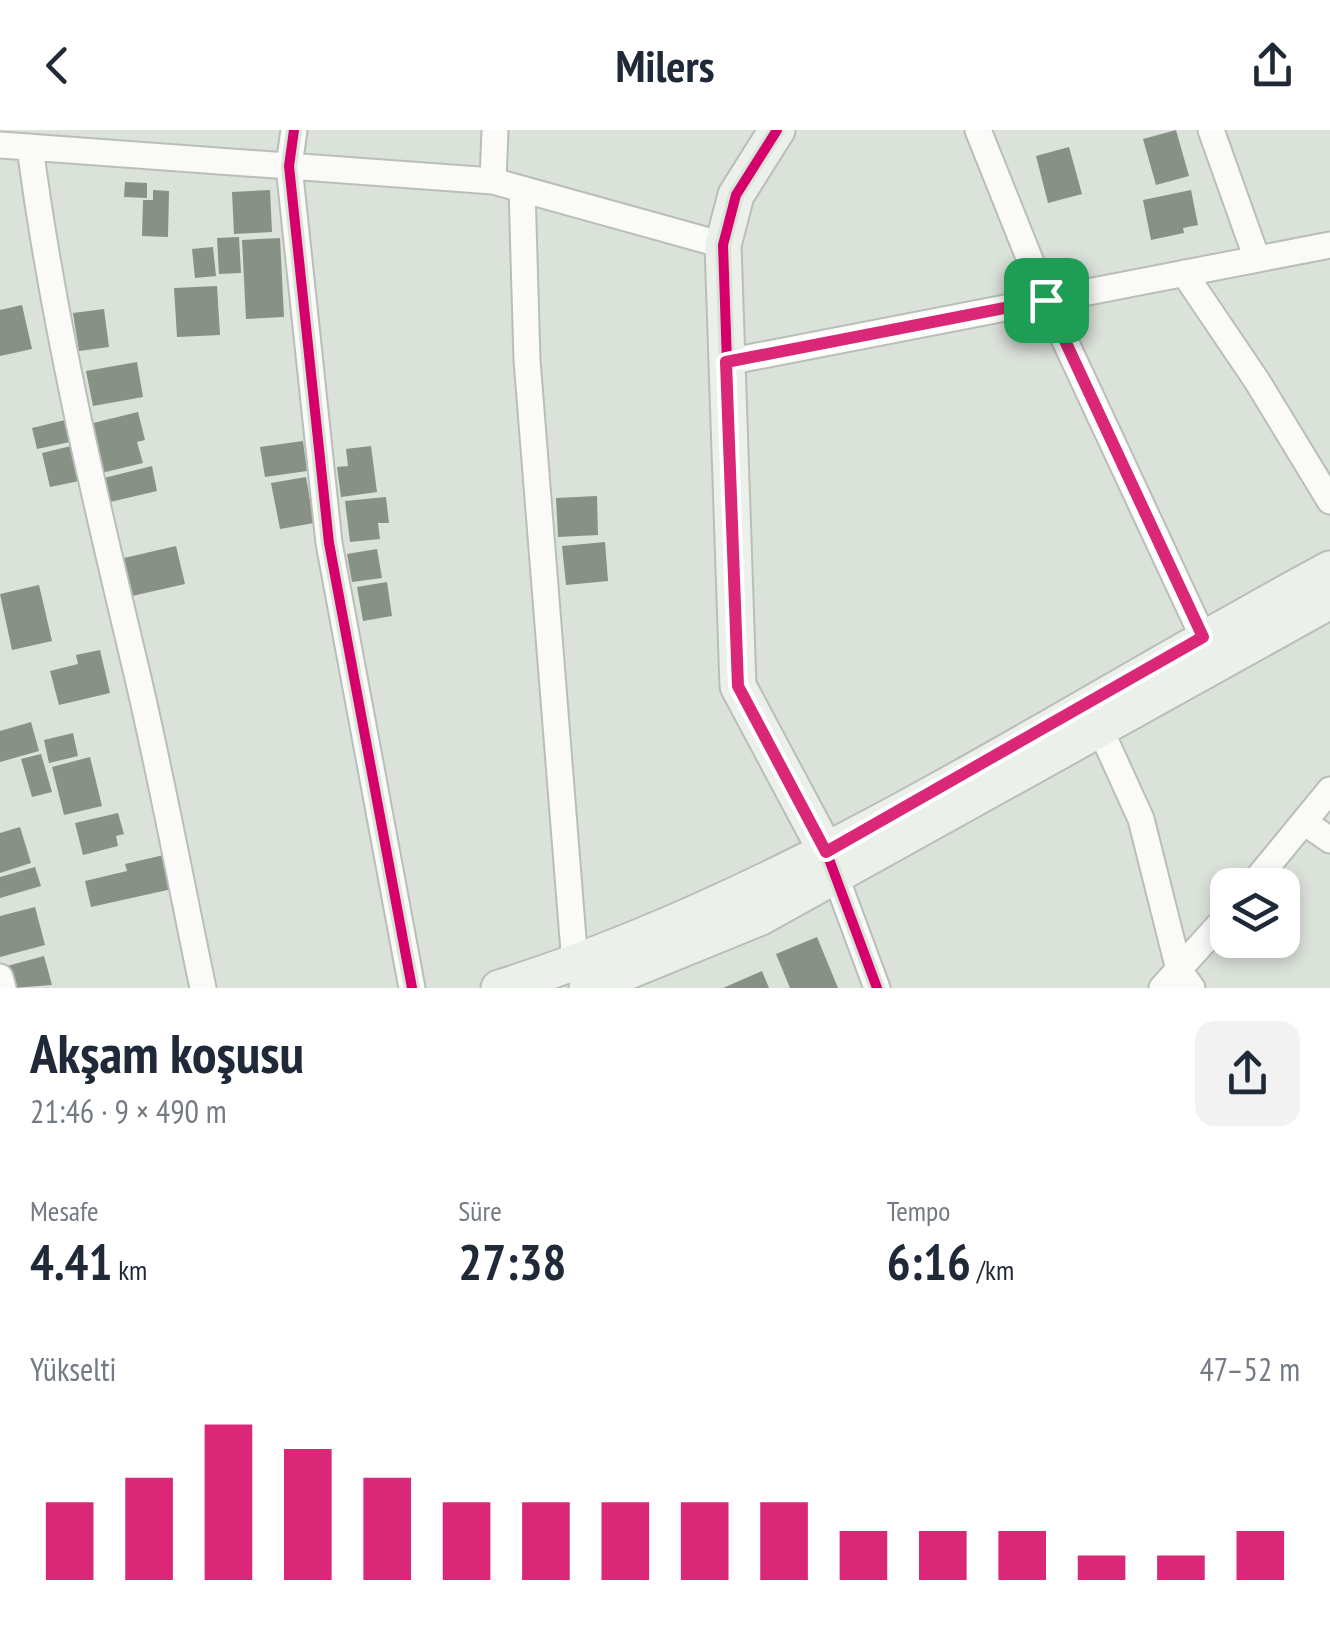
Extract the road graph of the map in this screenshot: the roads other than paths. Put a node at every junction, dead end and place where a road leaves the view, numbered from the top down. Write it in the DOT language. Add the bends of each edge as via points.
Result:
graph roads {
  1 [pos="294,130"];
  2 [pos="495,130"];
  3 [pos="777,130"];
  4 [pos="978,130"];
  5 [pos="1211,130"];
  6 [pos="0,145"];
  7 [pos="30,147"];
  8 [pos="289,166"];
  9 [pos="493,180"];
  10 [pos="522,188"];
  11 [pos="1330,245"];
  12 [pos="723,246"];
  13 [pos="1258,259"];
  14 [pos="1184,274"];
  15 [pos="1046,300"];
  16 [pos="726,362"];
  17 [pos="1330,500"];
  18 [pos="1330,568"];
  19 [pos="1330,601"];
  20 [pos="1203,637"];
  21 [pos="1101,731"];
  22 [pos="1330,790"];
  23 [pos="1304,822"];
  24 [pos="1330,840"];
  25 [pos="831,864"];
  26 [pos="1266,868"];
  27 [pos="1210,939"];
  28 [pos="581,976"];
  29 [pos="0,977"];
  30 [pos="1178,982"];
  31 [pos="3,988"];
  32 [pos="204,988"];
  33 [pos="412,988"];
  34 [pos="499,988"];
  35 [pos="878,988"];
  1 -- 8 [label="street"];
  2 -- 9 [label="street"];
  3 -- 12 [label="main road" via="736,195"];
  4 -- 15 [label="street"];
  5 -- 13 [label="street"];
  6 -- 7 [label="street"];
  7 -- 8 [label="street"];
  7 -- 32 [label="street" via="47,273 92,497"];
  8 -- 9 [label="street"];
  8 -- 33 [label="street" via="329,543"];
  9 -- 10 [label="street"];
  10 -- 12 [label="street"];
  10 -- 28 [label="street" via="526,360"];
  11 -- 13 [label="street"];
  12 -- 16 [label="main road"];
  13 -- 14 [label="street"];
  14 -- 15 [label="street"];
  14 -- 17 [label="street"];
  15 -- 16 [label="street"];
  15 -- 20 [label="street"];
  16 -- 25 [label="main road" via="738,686"];
  18 -- 20 [label="main road"];
  19 -- 21 [label="main road"];
  20 -- 25 [label="main road"];
  21 -- 25 [label="main road"];
  21 -- 30 [label="street" via="1141,820"];
  22 -- 23 [label="street"];
  23 -- 24 [label="street"];
  23 -- 26 [label="street"];
  25 -- 28 [label="main road" via="622,947"];
  25 -- 35 [label="street"];
  27 -- 30 [label="street"];
  28 -- 34 [label="main road"];
  29 -- 31 [label="street"];
}
